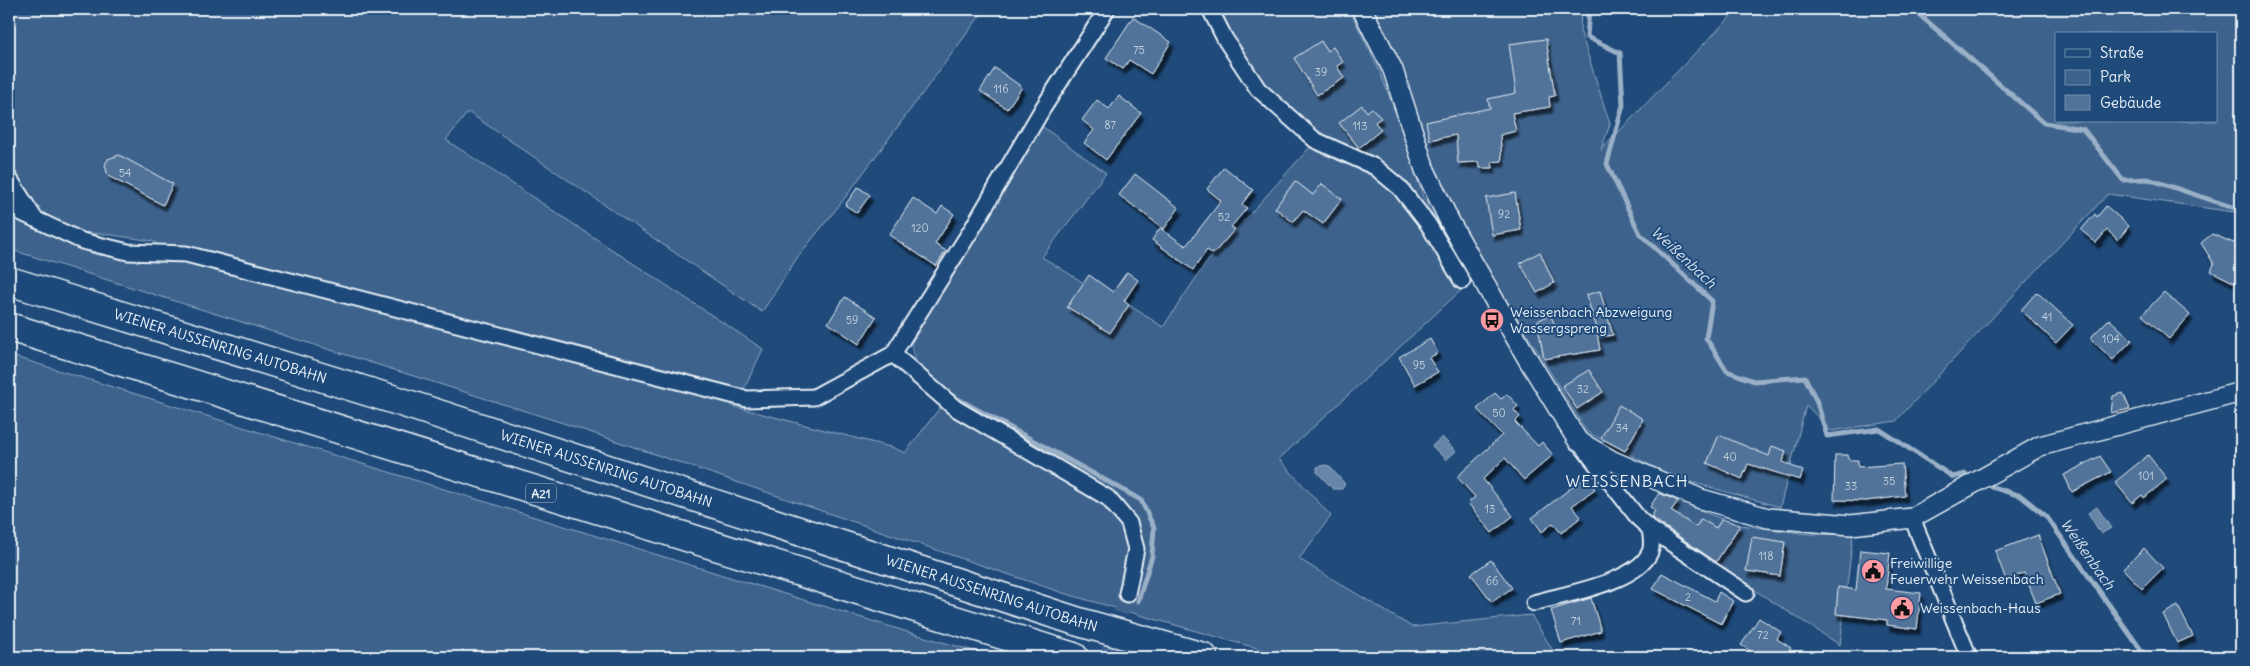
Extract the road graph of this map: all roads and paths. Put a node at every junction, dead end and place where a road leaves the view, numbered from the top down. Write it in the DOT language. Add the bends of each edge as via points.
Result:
graph roads {
  1 [pos="1107,9"];
  2 [pos="1210,9"];
  3 [pos="1362,9"];
  4 [pos="9,178"];
  5 [pos="9,207"];
  6 [pos="34,219"];
  7 [pos="9,281"];
  8 [pos="1462,281"];
  9 [pos="9,327"];
  10 [pos="893,354"];
  11 [pos="2241,392"];
  12 [pos="1578,441"];
  13 [pos="1912,518"];
  14 [pos="1645,524"];
  15 [pos="1746,593"];
  16 [pos="1127,594"];
  17 [pos="1534,603"];
  18 [pos="1074,657"];
  19 [pos="1203,657"];
  20 [pos="1969,657"];
  1 -- 10 [label="street"];
  2 -- 8 [label="street" via="1225,39 1258,88 1315,140 1375,167 1400,188 1428,224"];
  3 -- 12 [label="street" via="1393,70 1425,170 1446,215"];
  4 -- 6 [label="street"];
  5 -- 6 [label="street"];
  6 -- 10 [label="street" via="82,241 128,252 186,254 747,398 814,397"];
  7 -- 19 [label="highway, WIENER AUSSENRING AUTOBAHN" via="392,399 1079,622"];
  9 -- 18 [label="highway, A21"];
  10 -- 16 [label="street" via="955,408 1108,498 1129,523 1136,548"];
  11 -- 13 [label="street" via="2040,446"];
  12 -- 13 [label="street" via="1613,461 1701,499 1768,518 1851,525"];
  12 -- 14 [label="street"];
  13 -- 20 [label="street"];
  14 -- 15 [label="street"];
  14 -- 17 [label="street" via="1650,552 1627,575"];
}
